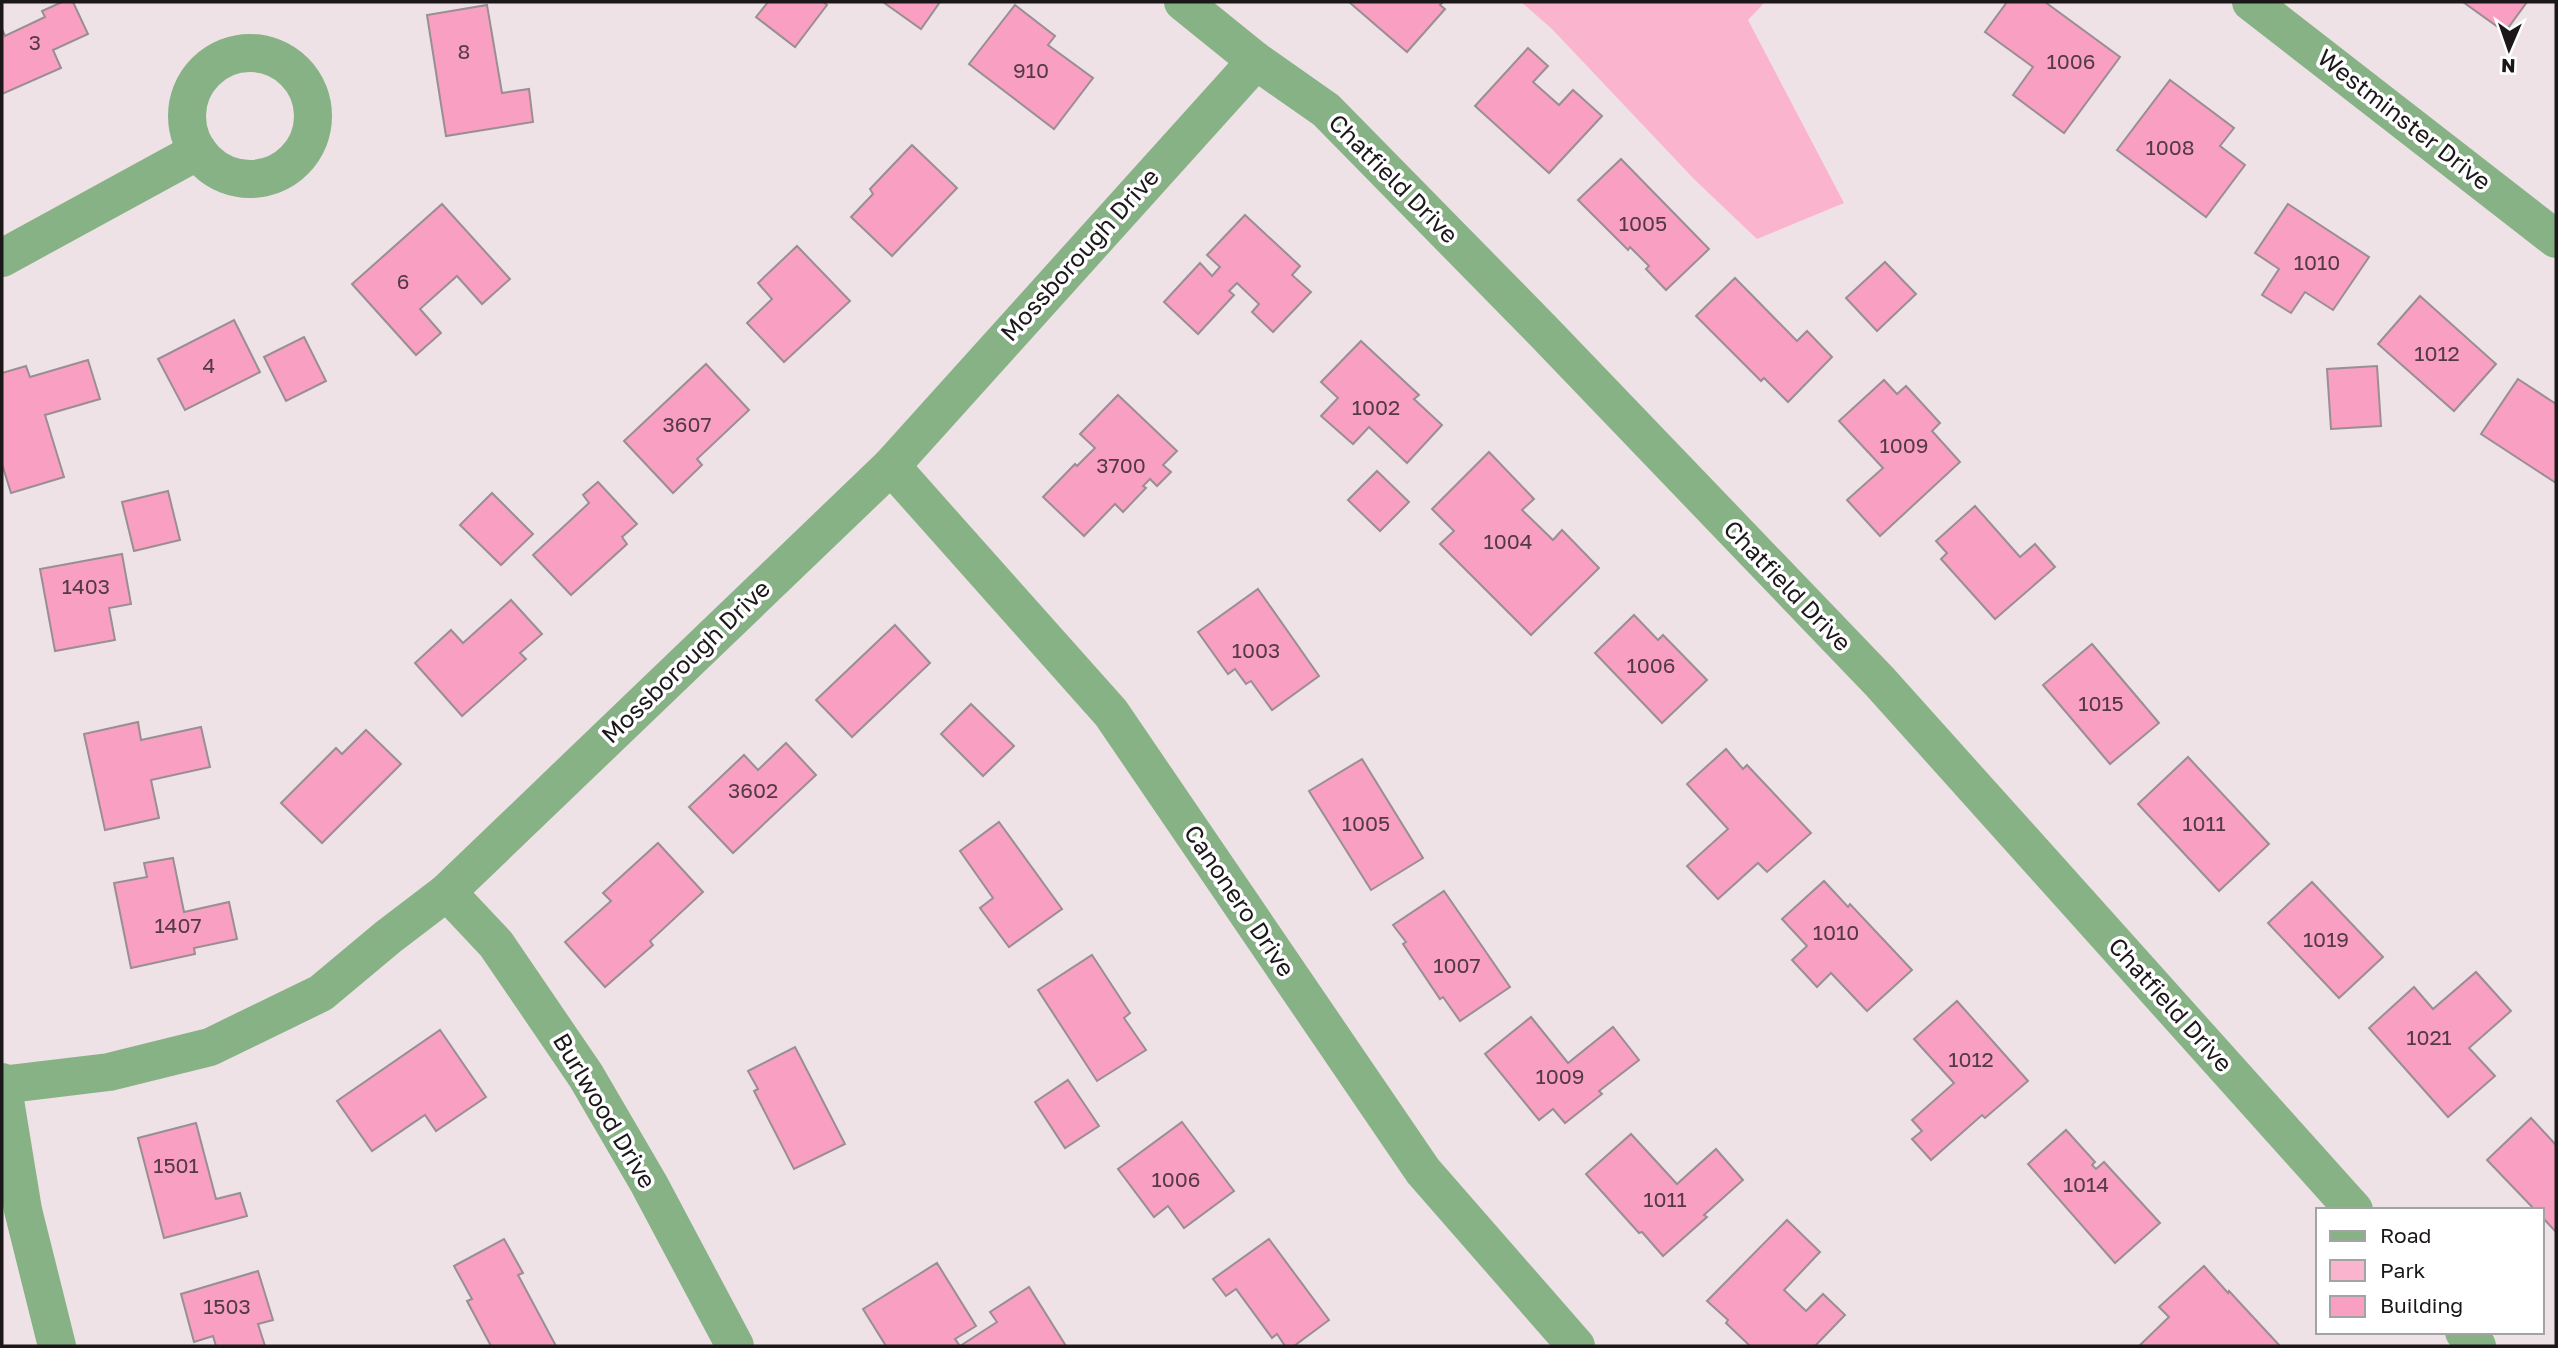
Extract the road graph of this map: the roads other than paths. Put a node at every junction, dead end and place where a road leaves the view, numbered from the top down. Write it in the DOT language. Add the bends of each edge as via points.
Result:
graph roads {
  1 [pos="1183,2"];
  2 [pos="2270,7"];
  3 [pos="1256,61"];
  4 [pos="198,151"];
  5 [pos="2556,239"];
  6 [pos="2,258"];
  7 [pos="891,466"];
  8 [pos="447,892"];
  9 [pos="2,1084"];
  10 [pos="2352,1208"];
  11 [pos="57,1346"];
  12 [pos="735,1346"];
  13 [pos="1576,1346"];
  1 -- 3 [label="street, Chatfield Drive"];
  2 -- 5 [label="street, Westminster Drive"];
  3 -- 7 [label="street, Mossborough Drive"];
  3 -- 10 [label="street, Chatfield Drive" via="1326,110 1880,682"];
  4 -- 6 [label="street"];
  7 -- 8 [label="street, Mossborough Drive"];
  7 -- 13 [label="street, Canonero Drive" via="1111,713 1423,1171"];
  8 -- 9 [label="street, Mossborough Drive" via="321,993 210,1047 108,1072"];
  8 -- 12 [label="street, Burlwood Drive" via="496,944 586,1076"];
  9 -- 11 [label="street" via="23,1210"];
}
